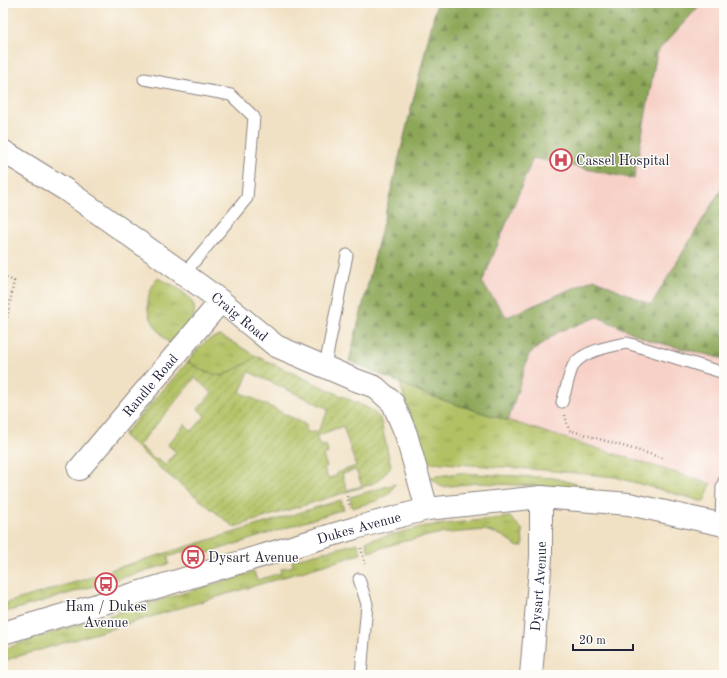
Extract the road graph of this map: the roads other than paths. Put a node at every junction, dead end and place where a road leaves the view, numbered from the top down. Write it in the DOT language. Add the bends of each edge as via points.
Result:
graph roads {
  1 [pos="144,79"];
  2 [pos="3,151"];
  3 [pos="347,255"];
  4 [pos="184,274"];
  5 [pos="221,302"];
  6 [pos="325,366"];
  7 [pos="724,373"];
  8 [pos="562,402"];
  9 [pos="79,469"];
  10 [pos="724,481"];
  11 [pos="540,497"];
  12 [pos="427,509"];
  13 [pos="722,524"];
  14 [pos="359,579"];
  15 [pos="3,633"];
  16 [pos="360,675"];
  17 [pos="531,675"];
  1 -- 4 [label="lane" via="231,95 254,117 247,198"];
  2 -- 4 [label="street, Craig Road" via="66,190"];
  3 -- 6 [label="lane"];
  4 -- 5 [label="street, Craig Road"];
  5 -- 6 [label="street, Craig Road" via="276,346"];
  5 -- 9 [label="street, Randle Road"];
  6 -- 12 [label="street, Craig Road" via="375,387 393,403 406,434"];
  7 -- 8 [label="lane" via="627,343 615,345 585,355 574,365"];
  10 -- 13 [label="lane"];
  11 -- 12 [label="street, Dukes Avenue"];
  11 -- 13 [label="street, Dukes Avenue" via="629,504"];
  11 -- 17 [label="street, Dysart Avenue" via="541,557"];
  12 -- 15 [label="street, Dukes Avenue"];
  14 -- 16 [label="lane" via="367,604"];
}
